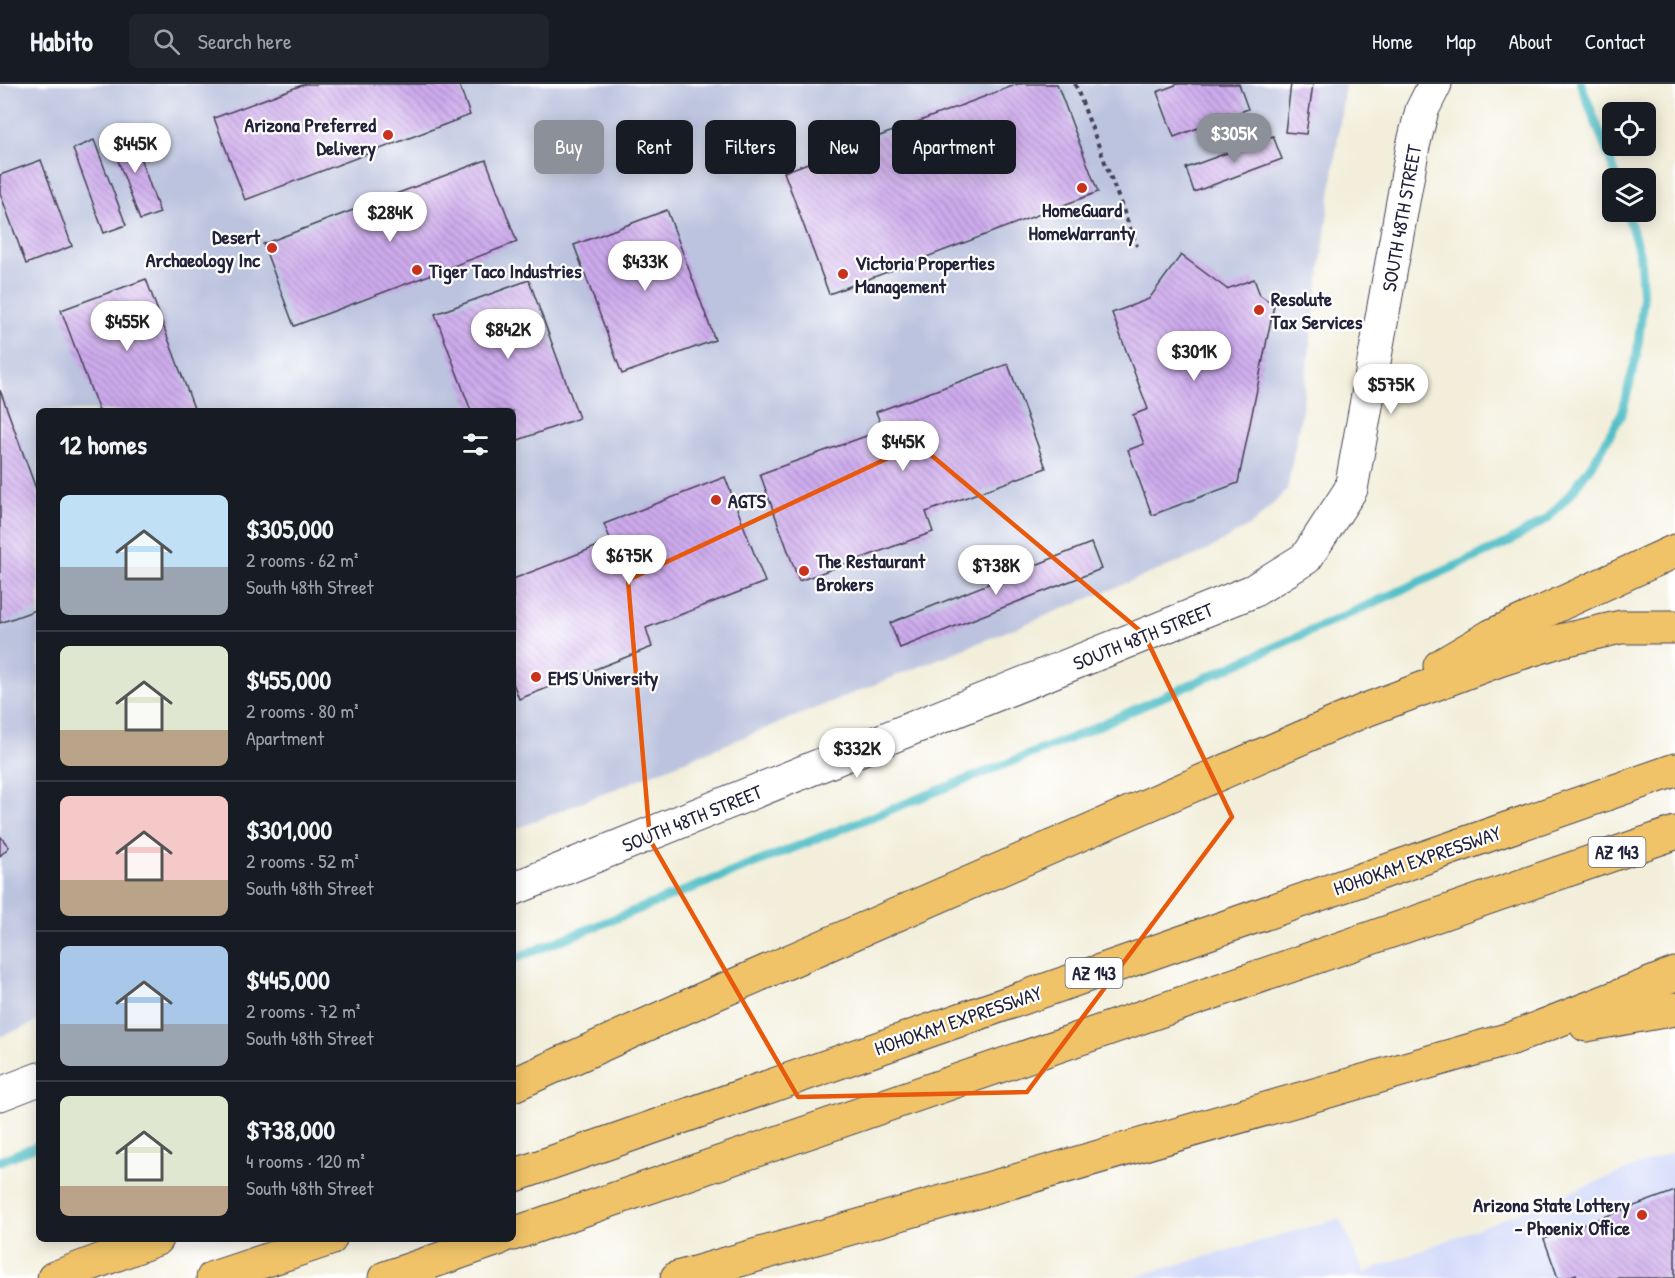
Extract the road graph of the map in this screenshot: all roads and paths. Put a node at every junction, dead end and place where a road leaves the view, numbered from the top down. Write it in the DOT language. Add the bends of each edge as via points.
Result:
graph roads {
  1 [pos="1075,84"];
  2 [pos="1435,84"];
  3 [pos="1137,246"];
  4 [pos="1675,551"];
  5 [pos="1675,627"];
  6 [pos="1363,711"];
  7 [pos="1675,770"];
  8 [pos="1675,833"];
  9 [pos="516,888"];
  10 [pos="1675,974"];
  11 [pos="1675,1009"];
  12 [pos="1513,1038"];
  13 [pos="36,1079"];
  14 [pos="516,1084"];
  15 [pos="0,1094"];
  16 [pos="516,1175"];
  17 [pos="516,1233"];
  18 [pos="149,1242"];
  19 [pos="321,1242"];
  20 [pos="489,1242"];
  21 [pos="54,1278"];
  22 [pos="213,1278"];
  23 [pos="385,1278"];
  24 [pos="677,1278"];
  1 -- 3 [label="path"];
  2 -- 9 [label="street, SOUTH 48TH STREET" via="1422,110 1413,146 1352,489 1306,558 1253,591"];
  4 -- 6 [label="highway" via="1491,636"];
  5 -- 6 [label="highway" via="1621,627 1559,641"];
  6 -- 14 [label="highway"];
  7 -- 16 [label="highway, HOHOKAM EXPRESSWAY / AZ 143"];
  8 -- 17 [label="highway, AZ 143"];
  10 -- 12 [label="highway"];
  11 -- 12 [label="highway"];
  12 -- 24 [label="highway"];
  13 -- 15 [label="street"];
  18 -- 21 [label="highway"];
  19 -- 22 [label="highway"];
  20 -- 23 [label="highway"];
}
